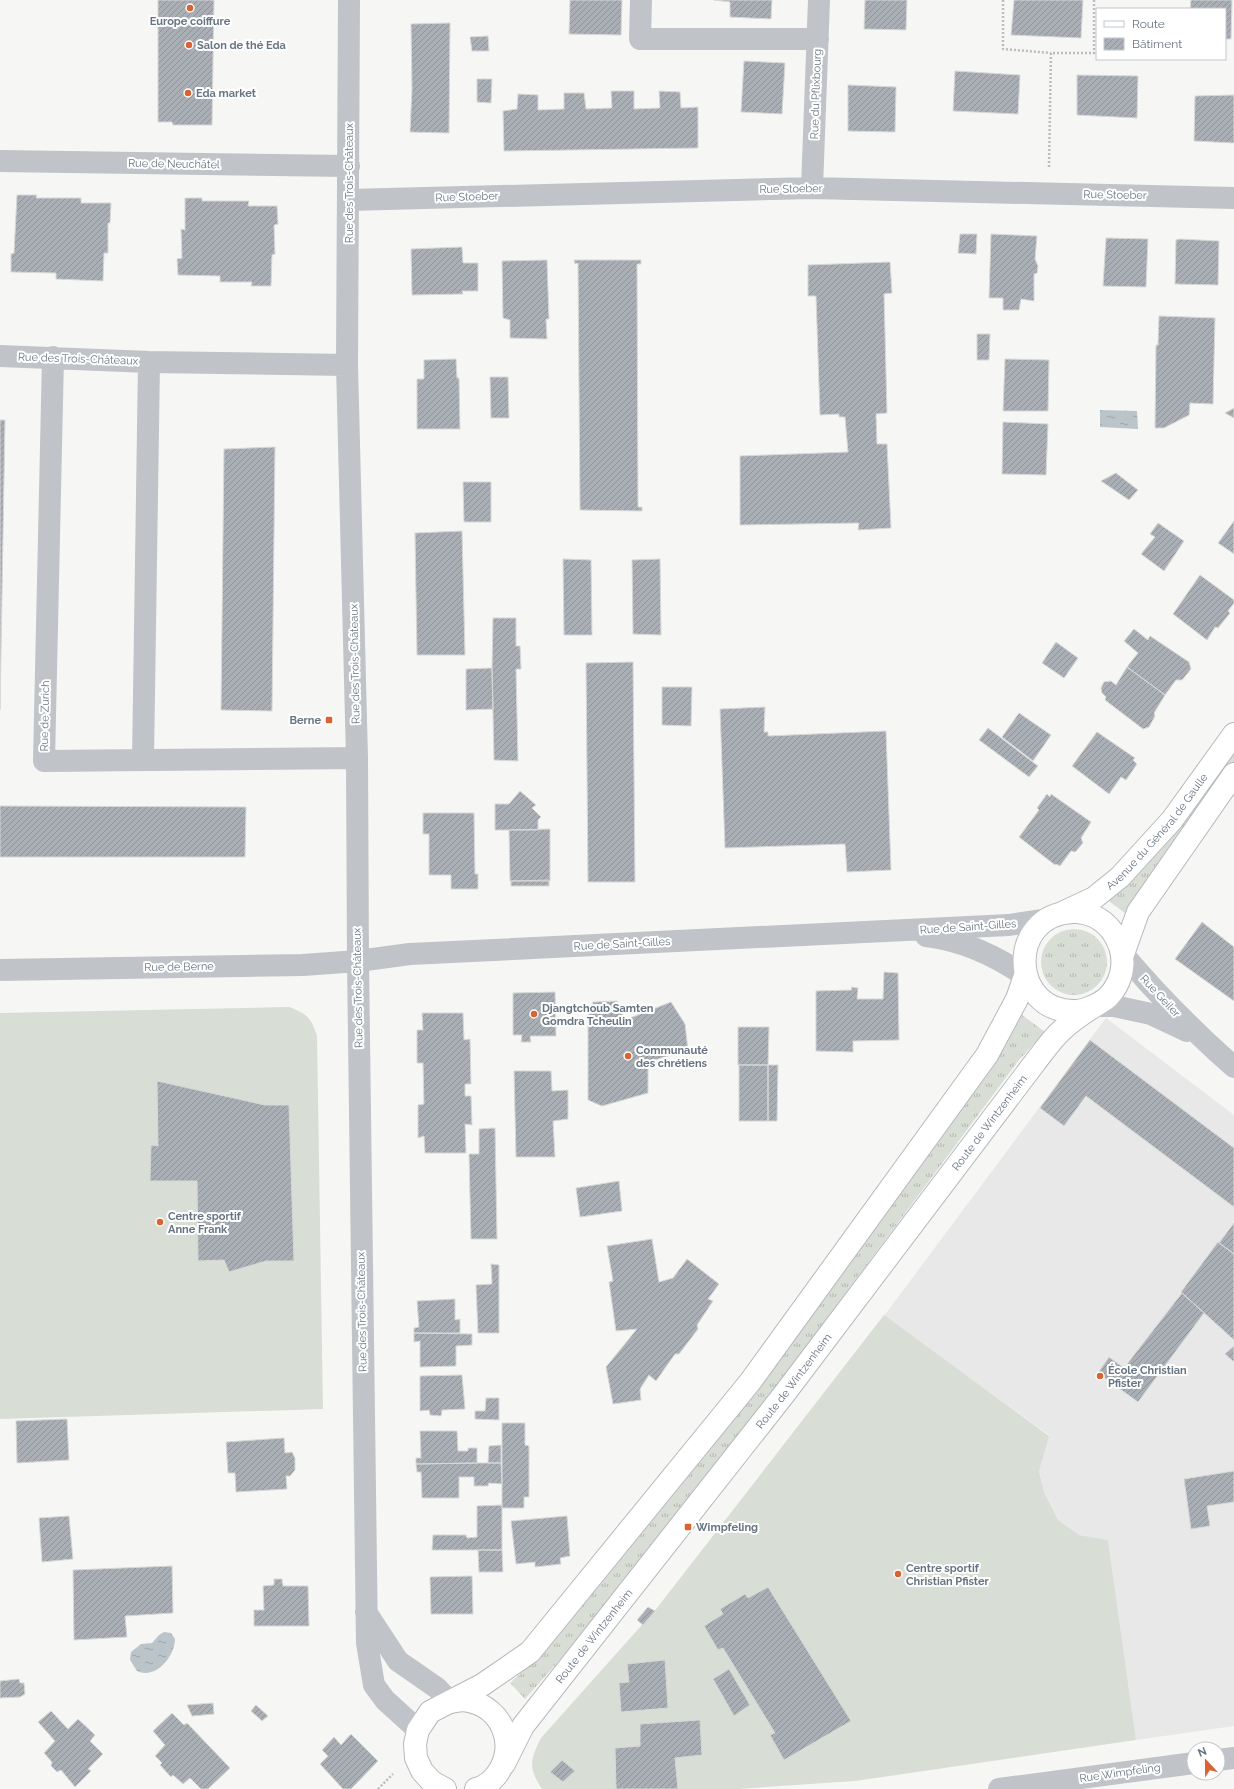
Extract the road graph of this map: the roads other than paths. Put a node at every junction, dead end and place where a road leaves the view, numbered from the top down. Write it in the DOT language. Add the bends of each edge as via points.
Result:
graph roads {
  1 [pos="349,0"];
  2 [pos="641,0"];
  3 [pos="819,0"];
  4 [pos="818,39"];
  5 [pos="0,161"];
  6 [pos="349,166"];
  7 [pos="812,188"];
  8 [pos="1234,198"];
  9 [pos="349,200"];
  10 [pos="0,356"];
  11 [pos="53,358"];
  12 [pos="149,362"];
  13 [pos="347,365"];
  14 [pos="1234,734"];
  15 [pos="357,758"];
  16 [pos="143,760"];
  17 [pos="1234,774"];
  18 [pos="1055,915"];
  19 [pos="887,932"];
  20 [pos="1123,954"];
  21 [pos="358,961"];
  22 [pos="0,970"];
  23 [pos="1026,976"];
  24 [pos="1094,1006"];
  25 [pos="1199,1037"];
  26 [pos="1234,1067"];
  27 [pos="366,1611"];
  28 [pos="450,1702"];
  29 [pos="418,1730"];
  30 [pos="1186,1764"];
  31 [pos="494,1780"];
  32 [pos="434,1787"];
  33 [pos="999,1789"];
  1 -- 6 [label="street, Rue des Trois-Châteaux"];
  2 -- 4 [label="street" via="640,39"];
  3 -- 4 [label="street, Rue du Pflixbourg"];
  4 -- 7 [label="street, Rue du Pflixbourg"];
  5 -- 6 [label="street, Rue de Neuchâtel"];
  6 -- 9 [label="street, Rue des Trois-Châteaux"];
  7 -- 8 [label="street, Rue Stoeber"];
  7 -- 9 [label="street, Rue Stoeber"];
  9 -- 13 [label="street, Rue des Trois-Châteaux"];
  10 -- 11 [label="street, Rue des Trois-Châteaux"];
  11 -- 12 [label="street, Rue des Trois-Châteaux"];
  11 -- 16 [label="street, Rue de Zurich" via="44,761"];
  12 -- 13 [label="street, Rue des Trois-Châteaux"];
  12 -- 16 [label="street"];
  13 -- 15 [label="street, Rue des Trois-Châteaux"];
  14 -- 18 [label="main road, Avenue du Général de Gaulle" via="1172,820 1120,877 1094,898"];
  15 -- 16 [label="street, Rue de Zurich"];
  15 -- 21 [label="street, Rue des Trois-Châteaux"];
  17 -- 20 [label="main road" via="1138,912"];
  18 -- 19 [label="street, Rue de Saint-Gilles" via="1009,925"];
  18 -- 20 [label="main road, Route de Wintzenheim" via="1079,912 1095,916 1118,938"];
  18 -- 23 [label="main road, Route de Wintzenheim" via="1035,929 1027,943 1024,959"];
  19 -- 21 [label="street, Rue de Saint-Gilles" via="410,954"];
  19 -- 23 [label="street, Rue de Saint-Gilles" via="947,939 1003,961"];
  20 -- 24 [label="main road, Route de Wintzenheim" via="1122,970 1117,985 1107,998"];
  20 -- 25 [label="street, Rue Geiler"];
  21 -- 22 [label="street, Rue de Berne" via="303,965"];
  21 -- 27 [label="street, Rue des Trois-Châteaux"];
  23 -- 24 [label="main road, Route de Wintzenheim" via="1033,990 1045,1002 1060,1009 1076,1011"];
  23 -- 28 [label="main road, Route de Wintzenheim" via="1017,999 987,1055 750,1382 530,1652 482,1685"];
  24 -- 25 [label="street, Rue Geiler" via="1114,1006 1151,1014"];
  24 -- 31 [label="main road, Route de Wintzenheim" via="1060,1031 1036,1061 785,1393 523,1726"];
  25 -- 26 [label="street, Rue Geiler"];
  27 -- 28 [label="street" via="398,1661 437,1688"];
  27 -- 29 [label="street, Rue des Trois-Châteaux" via="367,1643 374,1686 385,1700"];
  28 -- 29 [label="main road, Route de Wintzenheim" via="430,1712"];
  28 -- 31 [label="main road" via="467,1700 484,1706 497,1717 505,1732 507,1748"];
  29 -- 32 [label="main road" via="416,1758"];
  30 -- 33 [label="street, Rue Wimpfeling"];
}
